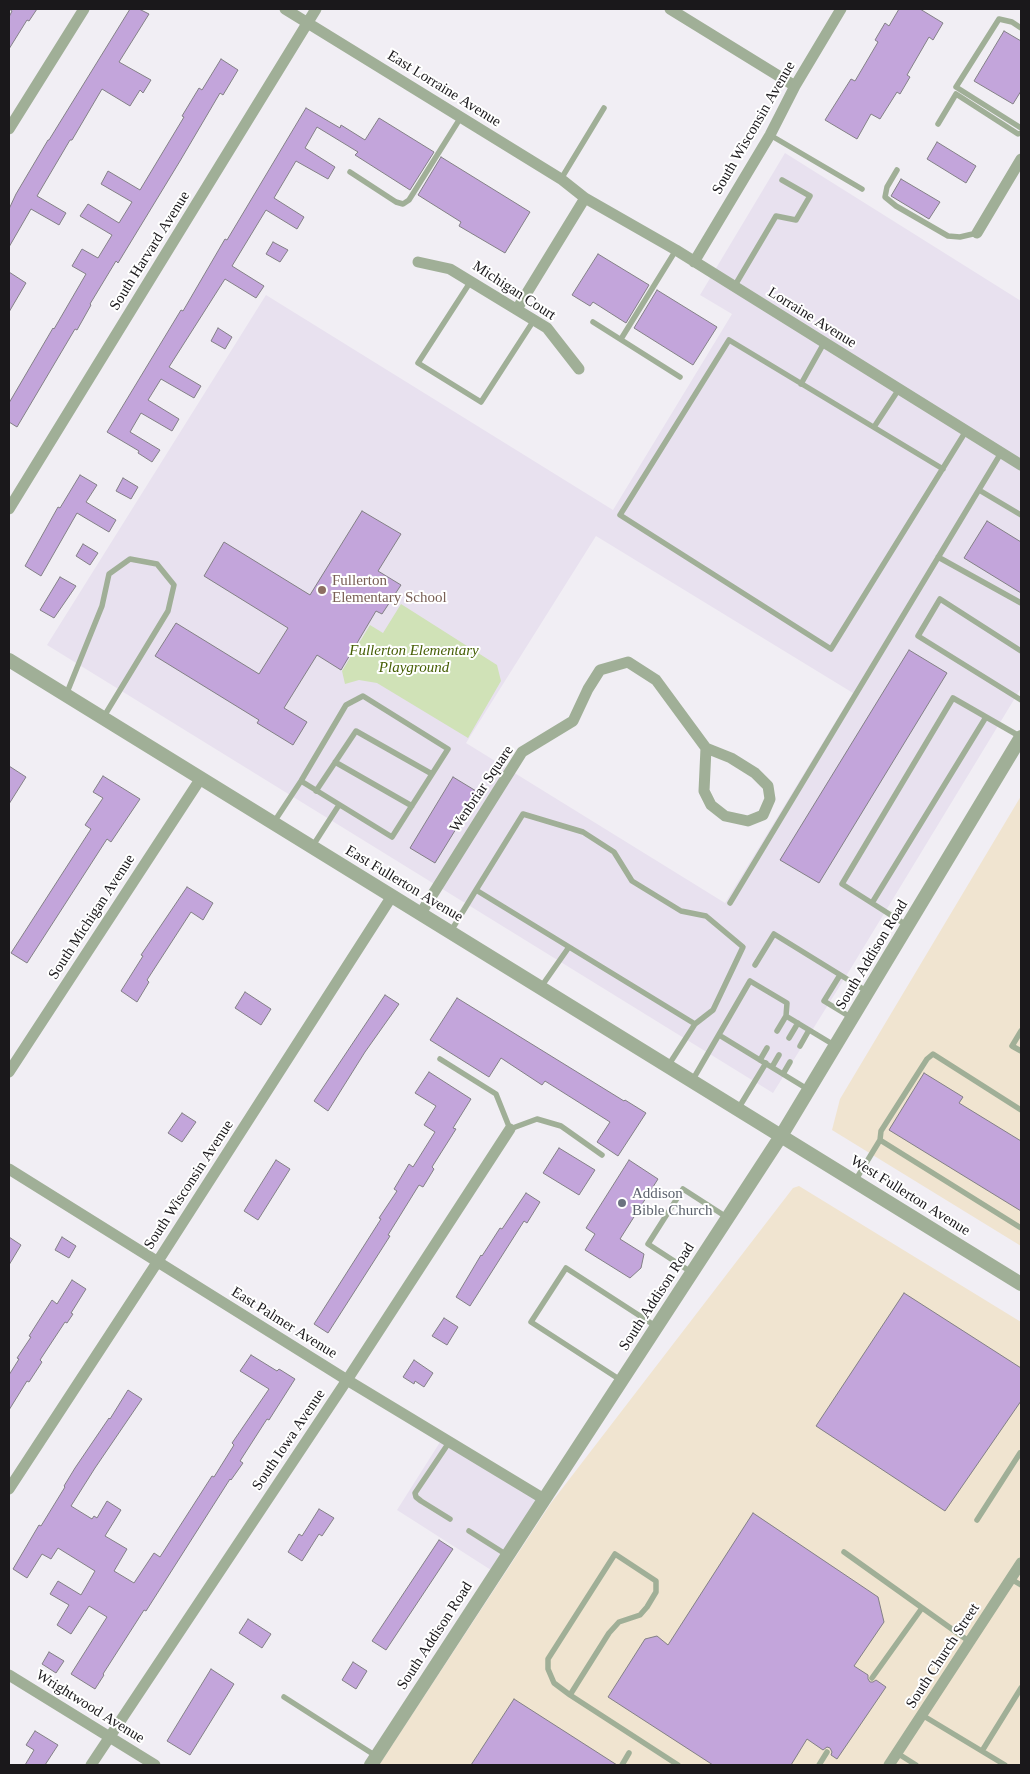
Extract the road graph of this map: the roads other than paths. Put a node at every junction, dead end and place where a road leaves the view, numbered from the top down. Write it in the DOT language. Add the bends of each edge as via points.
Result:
graph roads {
  1 [pos="84,9"];
  2 [pos="285,9"];
  3 [pos="316,9"];
  4 [pos="670,9"];
  5 [pos="841,9"];
  6 [pos="308,22"];
  7 [pos="1021,28"];
  8 [pos="795,86"];
  9 [pos="604,108"];
  10 [pos="461,117"];
  11 [pos="938,124"];
  12 [pos="1021,128"];
  13 [pos="9,130"];
  14 [pos="1021,133"];
  15 [pos="770,135"];
  16 [pos="1021,159"];
  17 [pos="897,170"];
  18 [pos="350,172"];
  19 [pos="561,179"];
  20 [pos="782,180"];
  21 [pos="862,189"];
  22 [pos="586,198"];
  23 [pos="977,233"];
  24 [pos="676,250"];
  25 [pos="418,262"];
  26 [pos="694,262"];
  27 [pos="471,281"];
  28 [pos="734,287"];
  29 [pos="517,309"];
  30 [pos="534,320"];
  31 [pos="593,322"];
  32 [pos="621,339"];
  33 [pos="824,343"];
  34 [pos="579,369"];
  35 [pos="680,377"];
  36 [pos="801,384"];
  37 [pos="899,389"];
  38 [pos="874,427"];
  39 [pos="966,431"];
  40 [pos="1002,453"];
  41 [pos="1021,465"];
  42 [pos="943,469"];
  43 [pos="979,490"];
  44 [pos="9,509"];
  45 [pos="1021,515"];
  46 [pos="938,558"];
  47 [pos="1021,603"];
  48 [pos="1021,651"];
  49 [pos="9,660"];
  50 [pos="66,695"];
  51 [pos="1021,700"];
  52 [pos="986,717"];
  53 [pos="103,718"];
  54 [pos="1021,737"];
  55 [pos="706,748"];
  56 [pos="335,762"];
  57 [pos="432,774"];
  58 [pos="201,778"];
  59 [pos="301,781"];
  60 [pos="316,791"];
  61 [pos="339,805"];
  62 [pos="412,806"];
  63 [pos="273,823"];
  64 [pos="312,847"];
  65 [pos="476,890"];
  66 [pos="392,896"];
  67 [pos="730,902"];
  68 [pos="872,903"];
  69 [pos="421,912"];
  70 [pos="908,926"];
  71 [pos="450,931"];
  72 [pos="569,947"];
  73 [pos="755,965"];
  74 [pos="840,975"];
  75 [pos="541,987"];
  76 [pos="868,992"];
  77 [pos="786,1016"];
  78 [pos="852,1018"];
  79 [pos="798,1023"];
  80 [pos="695,1024"];
  81 [pos="777,1030"];
  82 [pos="809,1030"];
  83 [pos="1021,1031"];
  84 [pos="719,1035"];
  85 [pos="789,1038"];
  86 [pos="800,1046"];
  87 [pos="835,1046"];
  88 [pos="767,1048"];
  89 [pos="1021,1052"];
  90 [pos="779,1055"];
  91 [pos="440,1060"];
  92 [pos="763,1062"];
  93 [pos="790,1062"];
  94 [pos="668,1066"];
  95 [pos="772,1067"];
  96 [pos="9,1072"];
  97 [pos="783,1074"];
  98 [pos="692,1081"];
  99 [pos="809,1090"];
  100 [pos="738,1109"];
  101 [pos="1021,1110"];
  102 [pos="510,1129"];
  103 [pos="781,1136"];
  104 [pos="880,1140"];
  105 [pos="602,1155"];
  106 [pos="9,1169"];
  107 [pos="855,1181"];
  108 [pos="728,1218"];
  109 [pos="1021,1228"];
  110 [pos="158,1261"];
  111 [pos="692,1272"];
  112 [pos="1021,1284"];
  113 [pos="657,1327"];
  114 [pos="347,1380"];
  115 [pos="622,1381"];
  116 [pos="450,1441"];
  117 [pos="1021,1453"];
  118 [pos="9,1489"];
  119 [pos="544,1499"];
  120 [pos="450,1519"];
  121 [pos="977,1520"];
  122 [pos="469,1531"];
  123 [pos="844,1552"];
  124 [pos="508,1555"];
  125 [pos="1021,1563"];
  126 [pos="1011,1579"];
  127 [pos="1021,1585"];
  128 [pos="922,1608"];
  129 [pos="970,1642"];
  130 [pos="9,1675"];
  131 [pos="872,1678"];
  132 [pos="1021,1688"];
  133 [pos="570,1695"];
  134 [pos="284,1697"];
  135 [pos="922,1715"];
  136 [pos="109,1737"];
  137 [pos="982,1751"];
  138 [pos="827,1752"];
  139 [pos="630,1753"];
  140 [pos="897,1753"];
  141 [pos="374,1761"];
  142 [pos="91,1765"];
  143 [pos="155,1765"];
  144 [pos="622,1765"];
  145 [pos="678,1765"];
  146 [pos="819,1765"];
  147 [pos="889,1765"];
  148 [pos="916,1765"];
  149 [pos="1005,1765"];
  1 -- 13 [label="street"];
  2 -- 6 [label="street, East Lorraine Avenue"];
  3 -- 6 [label="street, South Harvard Avenue"];
  4 -- 8 [label="street"];
  5 -- 8 [label="street, South Wisconsin Avenue"];
  6 -- 10 [label="street, East Lorraine Avenue"];
  6 -- 44 [label="street, South Harvard Avenue"];
  7 -- 12 [label="lane" via="999,19 956,87"];
  8 -- 15 [label="street, South Wisconsin Avenue"];
  9 -- 19 [label="lane"];
  10 -- 18 [label="lane" via="409,200 403,204"];
  10 -- 19 [label="street, East Lorraine Avenue"];
  11 -- 14 [label="lane" via="956,94"];
  15 -- 21 [label="lane"];
  15 -- 26 [label="street, South Wisconsin Avenue"];
  16 -- 23 [label="street"];
  17 -- 23 [label="lane" via="886,187 885,197 896,206 948,236"];
  19 -- 22 [label="street, East Lorraine Avenue"];
  20 -- 28 [label="lane" via="810,196 796,220 776,216"];
  22 -- 24 [label="street, Lorraine Avenue"];
  22 -- 29 [label="street"];
  24 -- 26 [label="street, Lorraine Avenue"];
  24 -- 32 [label="lane"];
  25 -- 27 [label="street, Michigan Court" via="450,269"];
  26 -- 28 [label="street, Lorraine Avenue"];
  27 -- 29 [label="street, Michigan Court"];
  27 -- 30 [label="lane" via="418,363 481,402"];
  28 -- 33 [label="street, Lorraine Avenue"];
  29 -- 30 [label="street, Michigan Court"];
  30 -- 34 [label="street, Michigan Court" via="547,328"];
  31 -- 32 [label="lane"];
  32 -- 35 [label="lane"];
  33 -- 36 [label="lane"];
  33 -- 37 [label="street, Lorraine Avenue"];
  36 -- 38 [label="lane"];
  36 -- 42 [label="lane" via="729,340 620,515 831,649"];
  37 -- 38 [label="lane"];
  37 -- 39 [label="street, Lorraine Avenue"];
  38 -- 42 [label="lane"];
  39 -- 40 [label="street, Lorraine Avenue"];
  39 -- 42 [label="lane"];
  40 -- 41 [label="street, Lorraine Avenue"];
  40 -- 43 [label="lane"];
  43 -- 45 [label="lane"];
  43 -- 46 [label="lane"];
  46 -- 47 [label="lane"];
  46 -- 67 [label="lane"];
  48 -- 51 [label="lane" via="940,599 918,636"];
  49 -- 50 [label="street, East Fullerton Avenue"];
  50 -- 53 [label="street, East Fullerton Avenue"];
  50 -- 53 [label="lane" via="102,606 109,574 130,559 157,564 174,586 168,611"];
  52 -- 54 [label="lane"];
  52 -- 68 [label="lane"];
  52 -- 68 [label="lane" via="953,698 842,884"];
  53 -- 58 [label="street, East Fullerton Avenue"];
  54 -- 70 [label="street, South Addison Road"];
  55 -- 55 [label="street" via="731,758 755,773 768,786 770,799 763,815 748,821 725,816 710,805 704,791"];
  55 -- 69 [label="street, Wenbriar Square" via="656,680 628,662 600,670 573,721 522,752"];
  56 -- 57 [label="lane" via="356,731"];
  56 -- 60 [label="lane"];
  56 -- 62 [label="lane"];
  57 -- 59 [label="lane" via="448,748 363,696 346,705"];
  57 -- 62 [label="lane"];
  58 -- 63 [label="street, East Fullerton Avenue"];
  58 -- 96 [label="street, South Michigan Avenue"];
  59 -- 60 [label="lane"];
  59 -- 63 [label="lane"];
  60 -- 61 [label="lane"];
  61 -- 62 [label="lane" via="392,837"];
  61 -- 64 [label="lane"];
  63 -- 64 [label="street, East Fullerton Avenue"];
  64 -- 66 [label="street, East Fullerton Avenue"];
  65 -- 71 [label="lane"];
  65 -- 72 [label="lane"];
  65 -- 80 [label="lane" via="523,814 583,832 614,852 632,881 681,911 706,916 743,946 713,1010"];
  66 -- 69 [label="street, East Fullerton Avenue"];
  66 -- 110 [label="street, South Wisconsin Avenue"];
  68 -- 70 [label="lane"];
  69 -- 71 [label="street, East Fullerton Avenue"];
  70 -- 76 [label="street, South Addison Road"];
  71 -- 75 [label="street, East Fullerton Avenue"];
  72 -- 75 [label="lane"];
  72 -- 80 [label="lane"];
  73 -- 74 [label="lane" via="774,934"];
  74 -- 76 [label="lane"];
  74 -- 78 [label="lane" via="824,1001"];
  75 -- 94 [label="street, East Fullerton Avenue"];
  76 -- 78 [label="street, South Addison Road"];
  77 -- 79 [label="lane"];
  77 -- 81 [label="lane"];
  77 -- 84 [label="lane" via="787,1003 750,981"];
  78 -- 87 [label="street, South Addison Road"];
  79 -- 82 [label="lane"];
  79 -- 85 [label="lane"];
  80 -- 94 [label="lane"];
  82 -- 86 [label="lane"];
  82 -- 87 [label="lane"];
  83 -- 89 [label="lane" via="1012,1046"];
  84 -- 92 [label="lane"];
  84 -- 98 [label="lane"];
  87 -- 99 [label="street, South Addison Road"];
  88 -- 92 [label="lane"];
  90 -- 95 [label="lane"];
  91 -- 102 [label="lane" via="496,1094"];
  92 -- 95 [label="lane"];
  92 -- 100 [label="lane"];
  93 -- 97 [label="lane"];
  94 -- 98 [label="street, East Fullerton Avenue"];
  95 -- 97 [label="lane"];
  97 -- 99 [label="lane"];
  98 -- 100 [label="street, East Fullerton Avenue"];
  99 -- 103 [label="street, South Addison Road"];
  100 -- 103 [label="street, East Fullerton Avenue"];
  101 -- 104 [label="lane" via="932,1054 881,1131"];
  102 -- 105 [label="lane" via="537,1119 561,1126"];
  102 -- 114 [label="street, South Iowa Avenue"];
  103 -- 107 [label="street, West Fullerton Avenue"];
  103 -- 108 [label="street, South Addison Road"];
  104 -- 107 [label="lane"];
  104 -- 109 [label="lane"];
  106 -- 110 [label="street, East Palmer Avenue"];
  107 -- 112 [label="street, West Fullerton Avenue"];
  108 -- 111 [label="street, South Addison Road"];
  108 -- 111 [label="lane" via="682,1189 648,1244"];
  110 -- 114 [label="street, East Palmer Avenue"];
  110 -- 118 [label="street, South Wisconsin Avenue"];
  111 -- 113 [label="street, South Addison Road"];
  113 -- 115 [label="street, South Addison Road"];
  113 -- 115 [label="lane" via="566,1268 531,1322"];
  114 -- 116 [label="street, East Palmer Avenue"];
  114 -- 136 [label="street, South Iowa Avenue"];
  115 -- 119 [label="street, South Addison Road"];
  116 -- 119 [label="street, East Palmer Avenue"];
  116 -- 120 [label="lane" via="415,1493 421,1501"];
  117 -- 121 [label="lane"];
  119 -- 124 [label="street, South Addison Road"];
  122 -- 124 [label="lane"];
  123 -- 128 [label="lane"];
  124 -- 141 [label="street, South Addison Road"];
  125 -- 126 [label="street, South Church Street"];
  126 -- 127 [label="lane"];
  126 -- 129 [label="street, South Church Street"];
  128 -- 129 [label="lane"];
  128 -- 131 [label="lane"];
  129 -- 135 [label="street, South Church Street"];
  130 -- 136 [label="street, Wrightwood Avenue"];
  132 -- 137 [label="lane"];
  133 -- 133 [label="lane" via="554,1683 548,1659 614,1554 656,1582 656,1592 640,1616 619,1622 609,1633"];
  133 -- 145 [label="lane"];
  134 -- 141 [label="lane"];
  135 -- 137 [label="lane"];
  135 -- 140 [label="street, South Church Street"];
  136 -- 142 [label="street, South Iowa Avenue"];
  136 -- 143 [label="street, Wrightwood Avenue"];
  137 -- 149 [label="lane"];
  138 -- 146 [label="lane"];
  139 -- 144 [label="lane"];
  140 -- 147 [label="street, South Church Street"];
  140 -- 148 [label="lane"];
}
